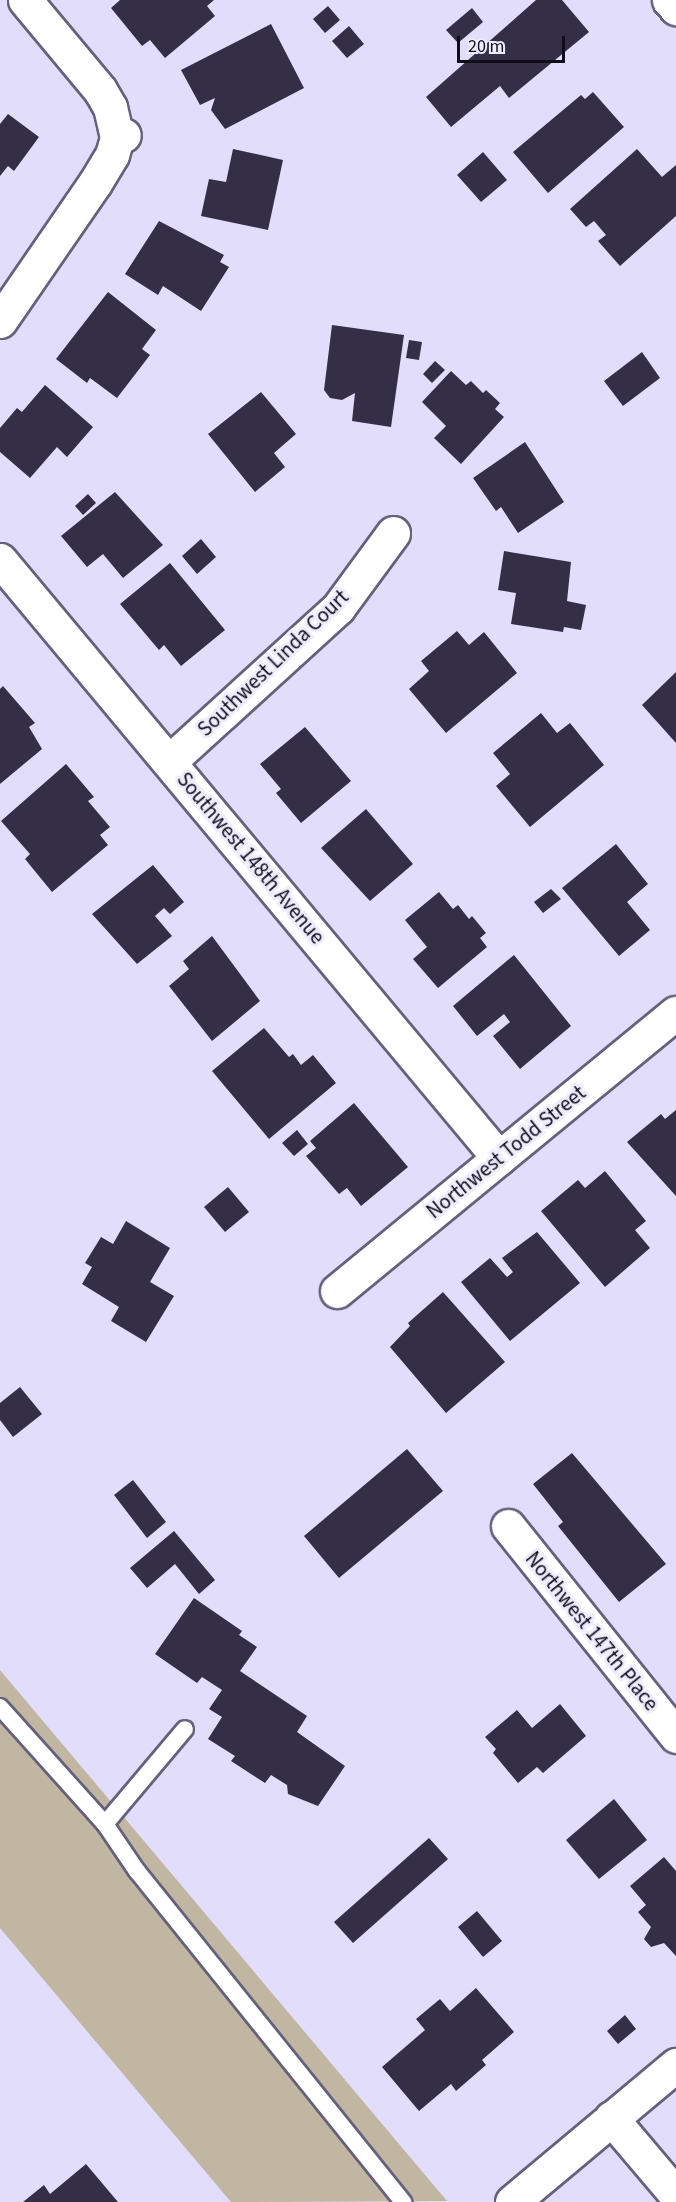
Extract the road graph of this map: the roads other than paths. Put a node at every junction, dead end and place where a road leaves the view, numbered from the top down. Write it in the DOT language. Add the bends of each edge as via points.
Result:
graph roads {
  1 [pos="25,0"];
  2 [pos="669,0"];
  3 [pos="676,8"];
  4 [pos="0,321"];
  5 [pos="393,533"];
  6 [pos="0,560"];
  7 [pos="171,760"];
  8 [pos="676,1013"];
  9 [pos="499,1158"];
  10 [pos="337,1291"];
  11 [pos="508,1526"];
  12 [pos="0,1707"];
  13 [pos="185,1730"];
  14 [pos="676,1736"];
  15 [pos="105,1824"];
  16 [pos="676,2065"];
  17 [pos="611,2118"];
  18 [pos="676,2195"];
  19 [pos="403,2202"];
  20 [pos="512,2202"];
  1 -- 4 [label="street" via="100,90 120,136 95,183"];
  2 -- 3 [label="street"];
  5 -- 7 [label="street, Southwest Linda Court" via="338,608"];
  6 -- 7 [label="street, Southwest 148th Avenue"];
  7 -- 9 [label="street, Southwest 148th Avenue"];
  8 -- 9 [label="street, Northwest Todd Street"];
  9 -- 10 [label="street, Northwest Todd Street"];
  11 -- 14 [label="street, Northwest 147th Place"];
  12 -- 15 [label="lane"];
  13 -- 15 [label="lane"];
  15 -- 19 [label="lane" via="137,1870"];
  16 -- 17 [label="street"];
  17 -- 18 [label="street"];
  17 -- 20 [label="street"];
}
